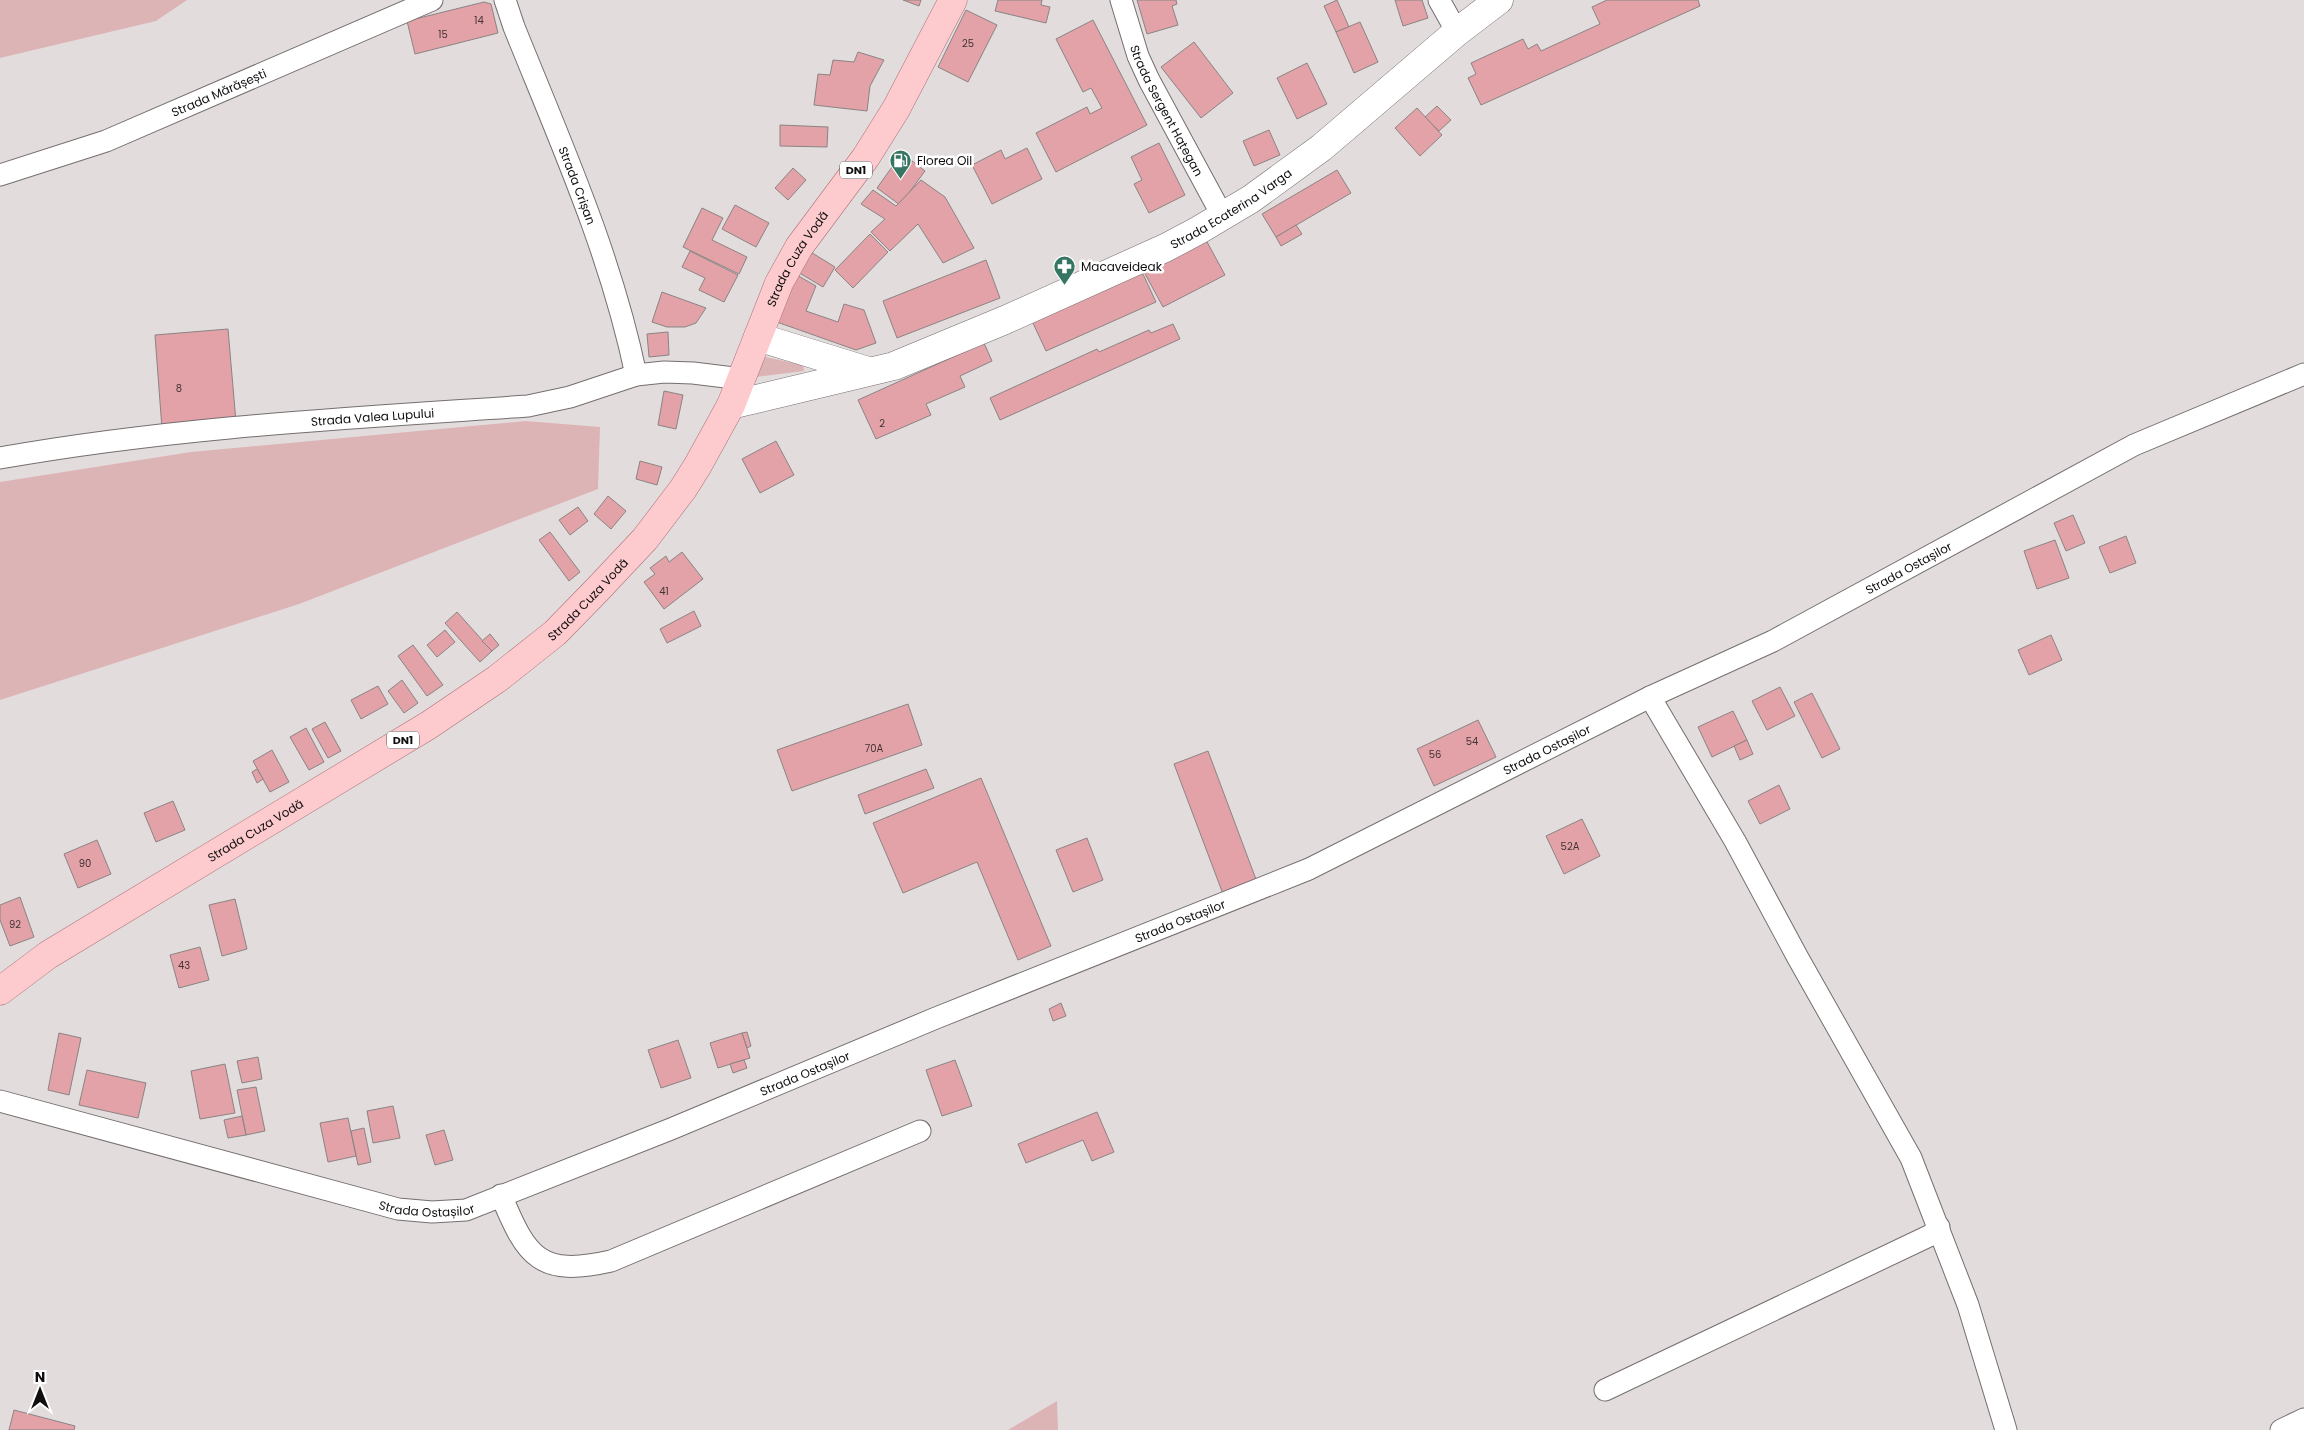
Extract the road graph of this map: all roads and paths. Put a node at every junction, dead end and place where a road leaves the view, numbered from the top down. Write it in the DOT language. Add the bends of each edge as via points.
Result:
graph roads {
  1 [pos="432,0"];
  2 [pos="505,0"];
  3 [pos="953,0"];
  4 [pos="1121,0"];
  5 [pos="1439,0"];
  6 [pos="1498,0"];
  7 [pos="1457,32"];
  8 [pos="0,176"];
  9 [pos="1223,216"];
  10 [pos="758,337"];
  11 [pos="868,371"];
  12 [pos="2304,374"];
  13 [pos="636,375"];
  14 [pos="742,380"];
  15 [pos="731,405"];
  16 [pos="0,458"];
  17 [pos="1650,696"];
  18 [pos="0,991"];
  19 [pos="0,1101"];
  20 [pos="920,1131"];
  21 [pos="502,1195"];
  22 [pos="1939,1227"];
  23 [pos="1605,1390"];
  24 [pos="2304,1419"];
  25 [pos="2006,1430"];
  26 [pos="2281,1430"];
  1 -- 8 [label="street, Strada Mărășești" via="106,141"];
  2 -- 13 [label="street, Strada Crișan" via="615,288"];
  3 -- 10 [label="main road, Strada Cuza Vodă / DN1" via="896,109 866,157 799,247 779,283"];
  4 -- 9 [label="street, Strada Sergent Hațegan" via="1149,80"];
  5 -- 7 [label="street"];
  6 -- 7 [label="main road, Strada Ecaterina Varga"];
  7 -- 9 [label="main road, Strada Ecaterina Varga" via="1321,148"];
  9 -- 11 [label="main road, Strada Ecaterina Varga" via="1166,248 1005,320 894,366"];
  10 -- 11 [label="main road, Strada Ecaterina Varga"];
  10 -- 14 [label="main road, Strada Cuza Vodă / DN1"];
  11 -- 15 [label="main road, Strada Ecaterina Varga"];
  12 -- 17 [label="street, Strada Ostașilor" via="2134,445 1782,636"];
  13 -- 14 [label="street, Strada Valea Lupului" via="693,373"];
  13 -- 16 [label="street, Strada Valea Lupului" via="570,397 528,406 238,426"];
  14 -- 15 [label="main road, Strada Cuza Vodă / DN1"];
  15 -- 18 [label="main road, Strada Cuza Vodă / DN1" via="682,489 645,539 555,634 497,679 429,725 119,910 48,955"];
  17 -- 21 [label="street, Strada Ostașilor" via="1309,869"];
  17 -- 22 [label="street" via="1735,840 1911,1158"];
  19 -- 21 [label="street, Strada Ostașilor" via="398,1209 466,1210"];
  20 -- 21 [label="street" via="611,1261 585,1267 561,1266 541,1260 524,1245"];
  22 -- 23 [label="street" via="1931,1235"];
  22 -- 25 [label="street" via="1968,1305"];
  24 -- 26 [label="street"];
}
